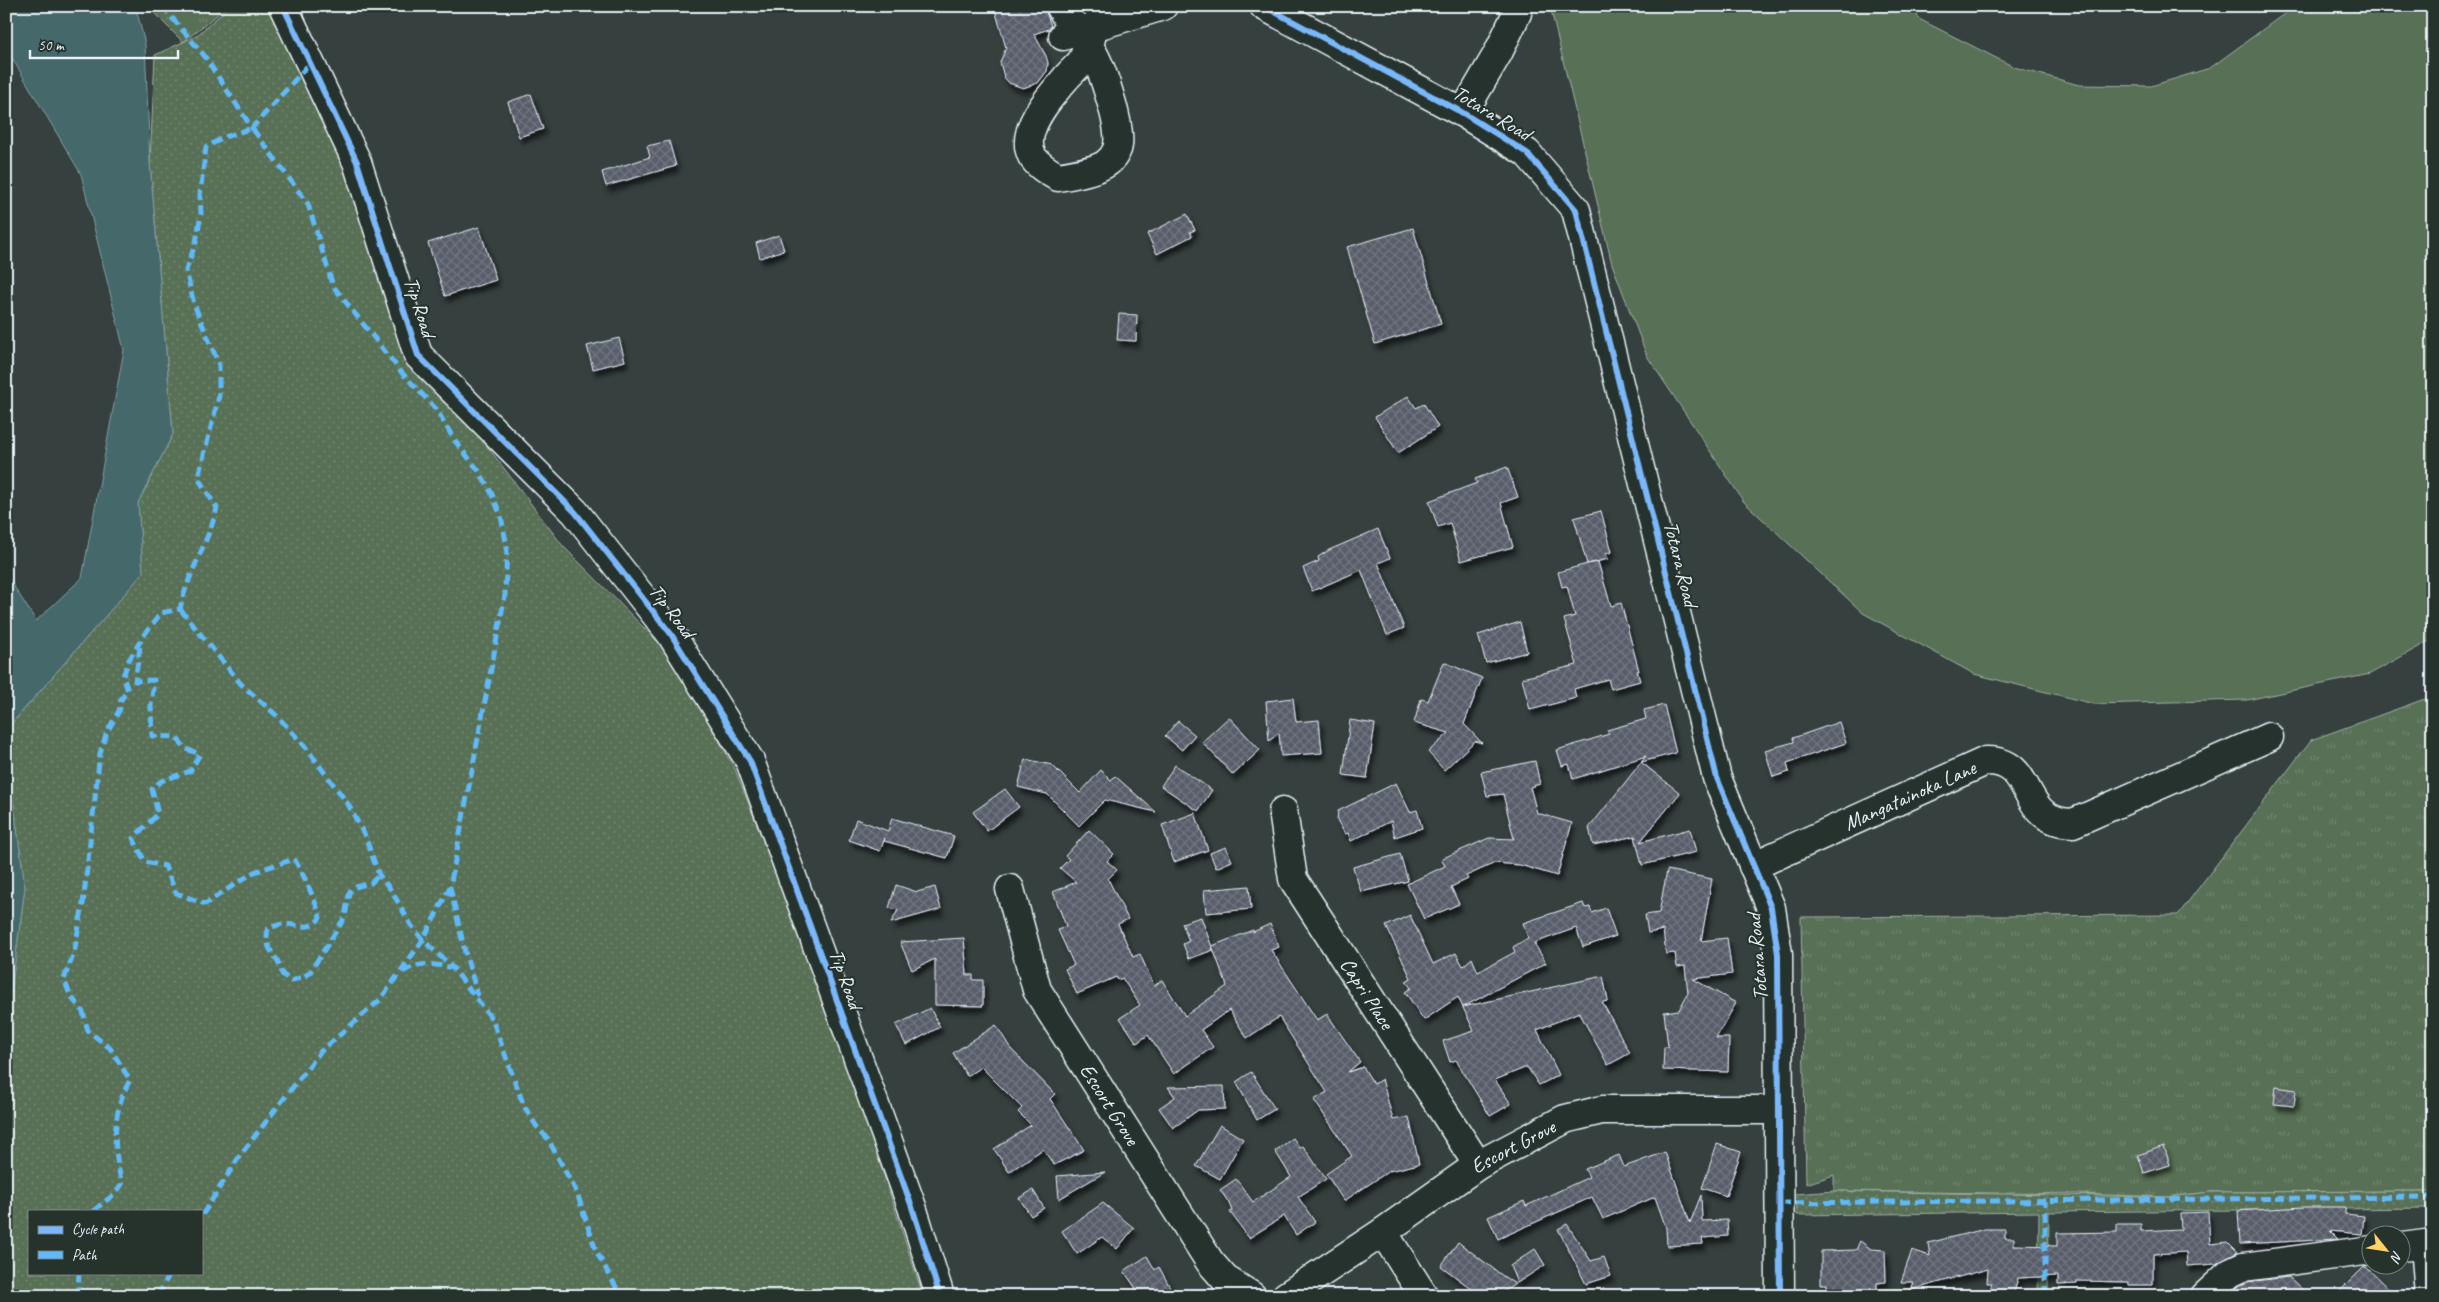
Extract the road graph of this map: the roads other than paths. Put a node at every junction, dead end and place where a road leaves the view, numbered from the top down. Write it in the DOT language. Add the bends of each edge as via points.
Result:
graph roads {
  1 [pos="282,6"];
  2 [pos="1060,6"];
  3 [pos="1163,6"];
  4 [pos="1264,6"];
  5 [pos="1518,6"];
  6 [pos="1463,113"];
  7 [pos="2269,737"];
  8 [pos="1283,811"];
  9 [pos="1753,866"];
  10 [pos="1010,889"];
  11 [pos="1779,1110"];
  12 [pos="1478,1165"];
  13 [pos="1383,1232"];
  14 [pos="2412,1246"];
  15 [pos="2362,1251"];
  16 [pos="940,1296"];
  17 [pos="1252,1296"];
  18 [pos="1286,1296"];
  19 [pos="1424,1296"];
  20 [pos="1780,1296"];
  21 [pos="2205,1296"];
  22 [pos="2429,1296"];
  1 -- 16 [label="street, Tip Road" via="357,162 418,354 575,512 671,634 750,761 912,1208"];
  2 -- 3 [label="street" via="1082,35"];
  4 -- 6 [label="street, Totara Road"];
  5 -- 6 [label="street" via="1498,53"];
  6 -- 9 [label="street, Totara Road" via="1527,153 1576,210 1717,778"];
  7 -- 9 [label="street, Mangatainoka Lane" via="2073,823 2060,823 2035,807 2009,765 1986,761"];
  8 -- 12 [label="street, Capri Place" via="1293,879"];
  9 -- 11 [label="street, Totara Road" via="1771,908 1778,954"];
  10 -- 17 [label="street, Escort Grove" via="1036,990 1210,1262 1225,1279"];
  11 -- 12 [label="street, Escort Grove" via="1602,1110 1565,1119"];
  11 -- 20 [label="street, Totara Road"];
  12 -- 13 [label="street, Escort Grove"];
  13 -- 18 [label="street, Escort Grove"];
  13 -- 19 [label="street"];
  14 -- 22 [label="street" via="2425,1244"];
  15 -- 21 [label="street" via="2243,1267 2230,1273"];
}
